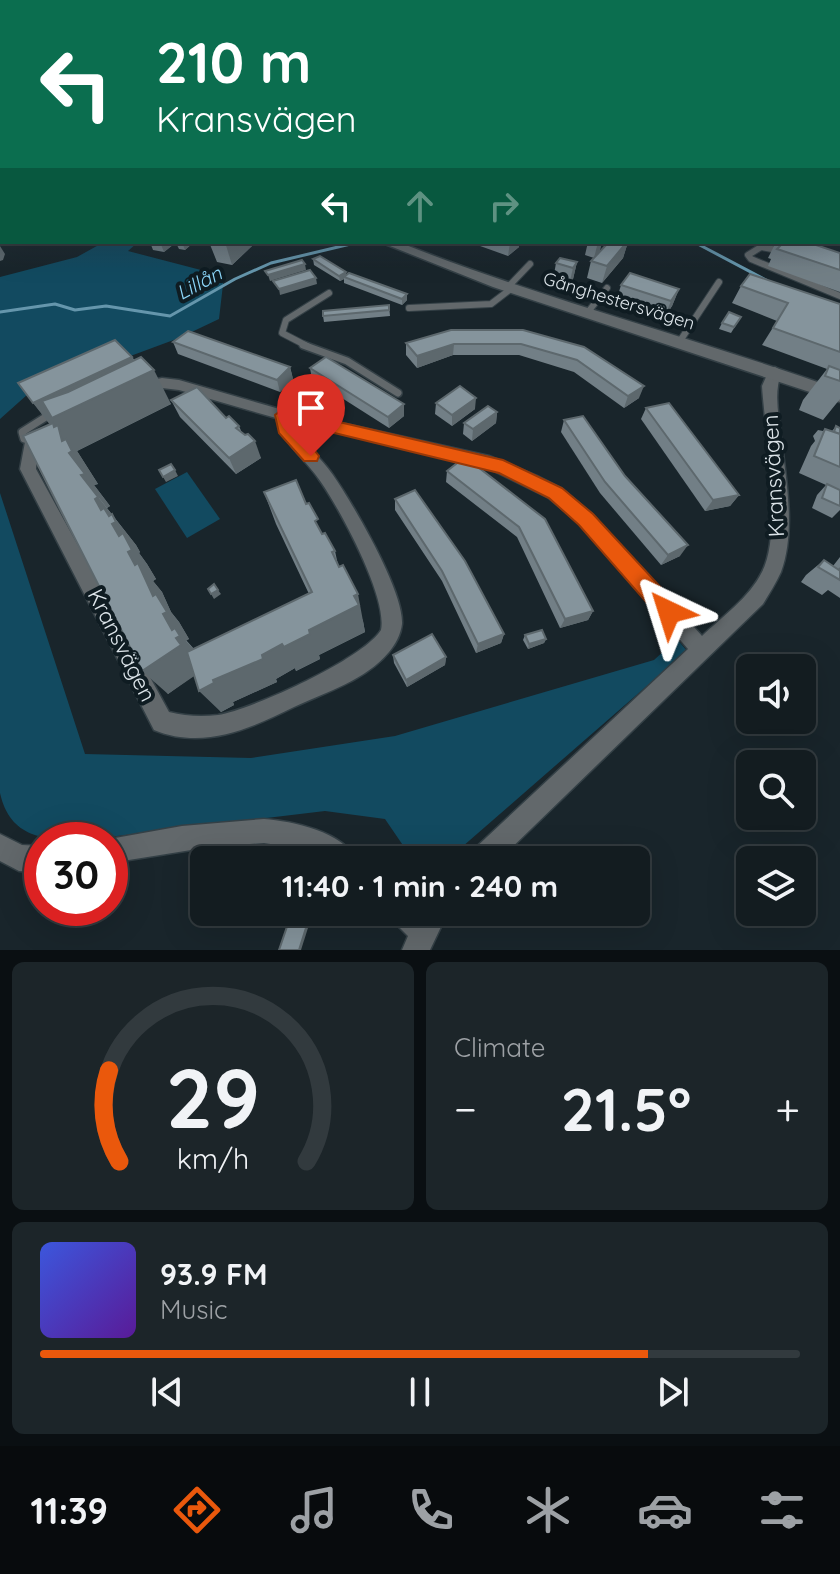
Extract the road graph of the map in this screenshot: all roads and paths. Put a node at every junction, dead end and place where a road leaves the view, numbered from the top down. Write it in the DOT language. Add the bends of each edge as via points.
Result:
graph roads {
  1 [pos="391,244"];
  2 [pos="790,253"];
  3 [pos="530,264"];
  4 [pos="719,282"];
  5 [pos="510,287"];
  6 [pos="607,288"];
  7 [pos="329,293"];
  8 [pos="840,296"];
  9 [pos="409,308"];
  10 [pos="588,312"];
  11 [pos="680,341"];
  12 [pos="775,371"];
  13 [pos="128,393"];
  14 [pos="398,393"];
  15 [pos="840,396"];
  16 [pos="283,415"];
  17 [pos="63,416"];
  18 [pos="700,648"];
  19 [pos="319,846"];
  20 [pos="495,846"];
  21 [pos="0,847"];
  22 [pos="128,847"];
  23 [pos="24,858"];
  1 -- 5 [label="street, Gånghestersvägen"];
  2 -- 8 [label="lane" via="761,247 748,255"];
  3 -- 5 [label="lane"];
  4 -- 11 [label="lane"];
  5 -- 9 [label="lane" via="491,304"];
  5 -- 10 [label="street, Gånghestersvägen"];
  6 -- 10 [label="lane"];
  7 -- 14 [label="lane" via="286,320 282,333 347,361"];
  10 -- 11 [label="street, Gånghestersvägen"];
  11 -- 12 [label="street, Gånghestersvägen"];
  12 -- 15 [label="street, Gånghestersvägen"];
  12 -- 18 [label="street, Kransvägen" via="769,386 778,502 773,570 756,598"];
  13 -- 16 [label="street" via="149,384 179,385"];
  16 -- 17 [label="street, Kransvägen" via="285,428 339,500 371,562 393,625 384,643 365,660 257,714 204,730 162,722 28,469 27,454 34,442"];
  16 -- 18 [label="street" via="489,462 555,493 586,519"];
  18 -- 20 [label="street, Kransvägen"];
  19 -- 22 [label="street" via="281,832 205,834"];
  21 -- 23 [label="street"];
}
